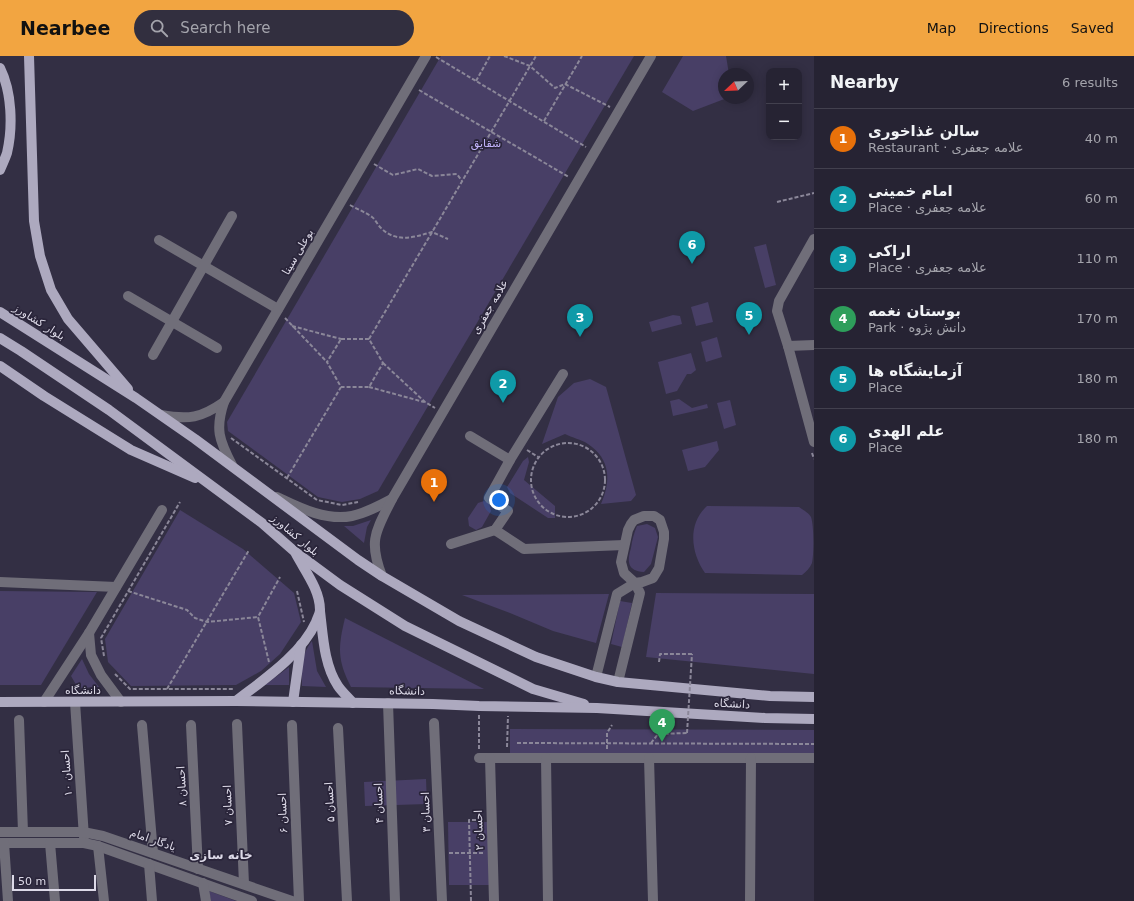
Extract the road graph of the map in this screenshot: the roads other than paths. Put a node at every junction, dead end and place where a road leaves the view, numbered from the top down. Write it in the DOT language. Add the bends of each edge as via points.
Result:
graph roads {
  1 [pos="29,56"];
  2 [pos="650,56"];
  3 [pos="422,58"];
  4 [pos="0,68"];
  5 [pos="0,170"];
  6 [pos="232,216"];
  7 [pos="814,239"];
  8 [pos="159,240"];
  9 [pos="204,266"];
  10 [pos="128,296"];
  11 [pos="278,309"];
  12 [pos="0,312"];
  13 [pos="172,321"];
  14 [pos="0,338"];
  15 [pos="814,345"];
  16 [pos="788,346"];
  17 [pos="217,348"];
  18 [pos="153,354"];
  19 [pos="0,366"];
  20 [pos="563,374"];
  21 [pos="136,398"];
  22 [pos="224,402"];
  23 [pos="161,415"];
  24 [pos="470,436"];
  25 [pos="814,442"];
  26 [pos="510,460"];
  27 [pos="232,465"];
  28 [pos="212,485"];
  29 [pos="270,494"];
  30 [pos="392,499"];
  31 [pos="162,510"];
  32 [pos="495,530"];
  33 [pos="451,544"];
  34 [pos="624,546"];
  35 [pos="294,550"];
  36 [pos="382,576"];
  37 [pos="0,582"];
  38 [pos="635,583"];
  39 [pos="116,586"];
  40 [pos="320,611"];
  41 [pos="89,633"];
  42 [pos="301,646"];
  43 [pos="596,677"];
  44 [pos="618,682"];
  45 [pos="814,697"];
  46 [pos="0,702"];
  47 [pos="44,702"];
  48 [pos="75,702"];
  49 [pos="121,702"];
  50 [pos="236,702"];
  51 [pos="293,702"];
  52 [pos="353,703"];
  53 [pos="388,703"];
  54 [pos="597,708"];
  55 [pos="814,718"];
  56 [pos="19,720"];
  57 [pos="434,722"];
  58 [pos="142,724"];
  59 [pos="191,724"];
  60 [pos="237,724"];
  61 [pos="292,725"];
  62 [pos="338,728"];
  63 [pos="546,758"];
  64 [pos="649,758"];
  65 [pos="751,758"];
  66 [pos="814,758"];
  67 [pos="0,832"];
  68 [pos="23,832"];
  69 [pos="83,832"];
  70 [pos="2,843"];
  71 [pos="50,843"];
  72 [pos="84,843"];
  73 [pos="98,846"];
  74 [pos="153,853"];
  75 [pos="149,864"];
  76 [pos="198,869"];
  77 [pos="203,883"];
  78 [pos="244,884"];
  79 [pos="8,901"];
  80 [pos="55,901"];
  81 [pos="104,901"];
  82 [pos="152,901"];
  83 [pos="206,901"];
  84 [pos="252,901"];
  85 [pos="292,901"];
  86 [pos="299,901"];
  87 [pos="347,901"];
  88 [pos="395,901"];
  89 [pos="442,901"];
  90 [pos="494,901"];
  91 [pos="548,901"];
  92 [pos="654,901"];
  93 [pos="750,901"];
  1 -- 21 [label="main road" via="34,221 42,263 51,290 68,319"];
  2 -- 30 [label="street, علامه جعفری"];
  3 -- 11 [label="street, بوعلی سینا" via="366,160"];
  4 -- 5 [label="main road" via="5,78 10,103 7,153"];
  6 -- 9 [label="street"];
  7 -- 16 [label="street" via="779,301 777,311"];
  8 -- 9 [label="street"];
  9 -- 11 [label="street"];
  9 -- 13 [label="street"];
  10 -- 13 [label="street"];
  11 -- 22 [label="street, بوعلی سینا"];
  12 -- 21 [label="main road, بلوار کشاورز"];
  13 -- 17 [label="street"];
  13 -- 18 [label="street"];
  14 -- 28 [label="main road, بلوار کشاورز" via="109,410"];
  15 -- 16 [label="street"];
  16 -- 25 [label="street"];
  19 -- 28 [label="main road" via="130,450"];
  20 -- 26 [label="street"];
  21 -- 23 [label="main road, بلوار کشاورز"];
  22 -- 23 [label="street" via="198,416 182,418"];
  22 -- 27 [label="street, بوعلی سینا" via="218,430 222,446"];
  23 -- 27 [label="main road, بلوار کشاورز"];
  24 -- 26 [label="street"];
  26 -- 32 [label="street" via="489,498 508,511"];
  27 -- 29 [label="main road, بلوار کشاورز"];
  28 -- 35 [label="main road, بلوار کشاورز"];
  29 -- 30 [label="street" via="313,513 331,516 351,516 371,510"];
  29 -- 36 [label="main road, بلوار کشاورز"];
  30 -- 36 [label="street, علامه جعفری" via="376,530 374,544"];
  31 -- 39 [label="street"];
  32 -- 33 [label="street"];
  32 -- 34 [label="street" via="524,549"];
  34 -- 38 [label="street" via="622,567 624,573"];
  34 -- 38 [label="street" via="628,530 634,520 647,515 660,520 664,539 659,568 653,578"];
  35 -- 40 [label="main road" via="313,584"];
  35 -- 54 [label="main road, بلوار کشاورز" via="340,585 404,626 533,689"];
  36 -- 43 [label="main road, بلوار کشاورز" via="459,621 536,657"];
  37 -- 39 [label="street"];
  38 -- 43 [label="street" via="617,594"];
  38 -- 44 [label="street" via="640,593"];
  39 -- 41 [label="street"];
  40 -- 42 [label="main road"];
  40 -- 52 [label="main road" via="323,639 332,672 338,686"];
  41 -- 47 [label="street"];
  41 -- 49 [label="street" via="91,655 100,675"];
  42 -- 50 [label="main road"];
  42 -- 51 [label="main road"];
  43 -- 44 [label="main road, دانشگاه"];
  44 -- 45 [label="main road, دانشگاه" via="770,696"];
  46 -- 47 [label="main road, دانشگاه"];
  47 -- 48 [label="main road, دانشگاه"];
  48 -- 49 [label="main road, دانشگاه"];
  48 -- 69 [label="street, احسان ۱۰"];
  49 -- 50 [label="main road, دانشگاه"];
  50 -- 51 [label="main road, دانشگاه"];
  51 -- 52 [label="main road, دانشگاه"];
  52 -- 53 [label="main road, دانشگاه"];
  53 -- 54 [label="main road, دانشگاه"];
  53 -- 88 [label="street, احسان ۴"];
  54 -- 55 [label="main road, دانشگاه" via="765,718"];
  56 -- 68 [label="street"];
  57 -- 89 [label="street, احسان ۳"];
  58 -- 74 [label="street"];
  59 -- 76 [label="street, احسان ۸"];
  60 -- 78 [label="street, احسان ۷"];
  61 -- 86 [label="street, احسان ۶"];
  62 -- 87 [label="street, احسان ۵"];
  63 -- 64 [label="street"];
  63 -- 90 [label="street, احسان ۲" via="484,758"];
  63 -- 91 [label="street"];
  64 -- 65 [label="street"];
  64 -- 92 [label="street"];
  65 -- 66 [label="street"];
  65 -- 93 [label="street"];
  67 -- 68 [label="street, یادگار امام"];
  68 -- 69 [label="street, یادگار امام"];
  69 -- 72 [label="street, احسان ۱۰"];
  69 -- 74 [label="street, یادگار امام"];
  70 -- 71 [label="street"];
  70 -- 79 [label="street"];
  71 -- 72 [label="street"];
  71 -- 80 [label="street"];
  72 -- 73 [label="street"];
  73 -- 75 [label="street"];
  73 -- 81 [label="street"];
  74 -- 76 [label="street, یادگار امام"];
  75 -- 77 [label="street"];
  75 -- 82 [label="street"];
  76 -- 78 [label="street, یادگار امام"];
  77 -- 83 [label="street"];
  77 -- 84 [label="street"];
  78 -- 85 [label="street, یادگار امام"];
}
